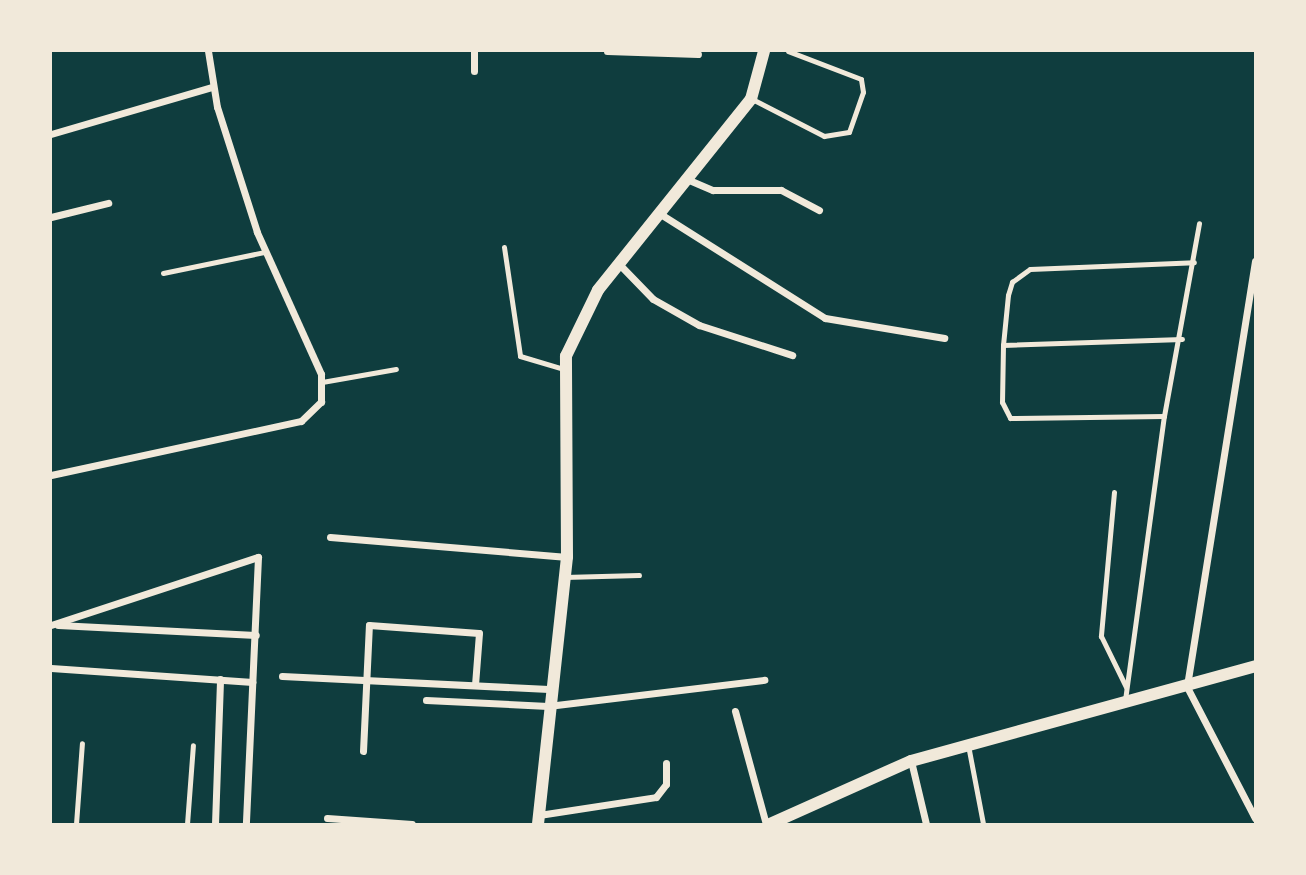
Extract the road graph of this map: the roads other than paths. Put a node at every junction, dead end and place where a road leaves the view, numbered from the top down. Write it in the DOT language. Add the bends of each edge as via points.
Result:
graph roads {
  1 [pos="208,51"];
  2 [pos="474,51"];
  3 [pos="607,51"];
  4 [pos="764,51"];
  5 [pos="788,51"];
  6 [pos="698,54"];
  7 [pos="474,72"];
  8 [pos="212,87"];
  9 [pos="751,99"];
  10 [pos="51,134"];
  11 [pos="688,180"];
  12 [pos="108,203"];
  13 [pos="819,209"];
  14 [pos="662,215"];
  15 [pos="51,217"];
  16 [pos="1199,223"];
  17 [pos="504,247"];
  18 [pos="264,252"];
  19 [pos="1255,261"];
  20 [pos="1194,262"];
  21 [pos="620,265"];
  22 [pos="163,274"];
  23 [pos="944,338"];
  24 [pos="1182,339"];
  25 [pos="1003,345"];
  26 [pos="792,355"];
  27 [pos="396,369"];
  28 [pos="564,369"];
  29 [pos="322,382"];
  30 [pos="1164,416"];
  31 [pos="51,475"];
  32 [pos="1114,492"];
  33 [pos="330,537"];
  34 [pos="567,557"];
  35 [pos="639,575"];
  36 [pos="564,576"];
  37 [pos="51,625"];
  38 [pos="256,635"];
  39 [pos="1255,666"];
  40 [pos="51,668"];
  41 [pos="282,676"];
  42 [pos="220,679"];
  43 [pos="764,680"];
  44 [pos="367,681"];
  45 [pos="253,682"];
  46 [pos="475,685"];
  47 [pos="1126,687"];
  48 [pos="1187,687"];
  49 [pos="550,689"];
  50 [pos="426,700"];
  51 [pos="1124,704"];
  52 [pos="548,706"];
  53 [pos="735,711"];
  54 [pos="82,743"];
  55 [pos="193,745"];
  56 [pos="968,745"];
  57 [pos="363,751"];
  58 [pos="911,761"];
  59 [pos="666,763"];
  60 [pos="327,818"];
  61 [pos="1255,818"];
  62 [pos="538,820"];
  63 [pos="76,824"];
  64 [pos="187,824"];
  65 [pos="215,824"];
  66 [pos="246,824"];
  67 [pos="412,824"];
  68 [pos="768,824"];
  69 [pos="926,824"];
  70 [pos="983,824"];
  1 -- 8 [label="street"];
  2 -- 7 [label="street"];
  3 -- 6 [label="street"];
  4 -- 9 [label="street"];
  5 -- 9 [label="lane" via="861,79 863,92 849,132 824,136"];
  8 -- 10 [label="street"];
  8 -- 18 [label="street"];
  9 -- 11 [label="street"];
  11 -- 13 [label="street" via="713,190 781,190"];
  11 -- 14 [label="street"];
  12 -- 15 [label="street"];
  14 -- 21 [label="street"];
  14 -- 23 [label="street" via="825,318"];
  16 -- 20 [label="lane"];
  17 -- 28 [label="lane" via="520,356"];
  18 -- 22 [label="lane"];
  18 -- 29 [label="street"];
  19 -- 48 [label="street"];
  20 -- 24 [label="lane"];
  20 -- 25 [label="lane" via="1030,269 1012,282"];
  21 -- 26 [label="street" via="653,299 698,325"];
  21 -- 28 [label="street" via="580,320"];
  24 -- 25 [label="lane"];
  24 -- 30 [label="lane"];
  25 -- 30 [label="lane" via="1002,402 1010,418"];
  27 -- 29 [label="lane"];
  28 -- 34 [label="street"];
  29 -- 31 [label="street" via="321,402 301,421"];
  30 -- 47 [label="lane"];
  32 -- 47 [label="lane" via="1101,636 1104,654"];
  33 -- 34 [label="street"];
  34 -- 36 [label="street"];
  35 -- 36 [label="lane"];
  36 -- 49 [label="street"];
  37 -- 38 [label="street"];
  37 -- 38 [label="street" via="258,557"];
  38 -- 45 [label="street"];
  39 -- 48 [label="street"];
  40 -- 42 [label="street"];
  41 -- 44 [label="street"];
  42 -- 45 [label="street"];
  42 -- 65 [label="street"];
  43 -- 52 [label="street"];
  44 -- 46 [label="street"];
  44 -- 46 [label="street" via="369,625 479,633"];
  44 -- 57 [label="street"];
  45 -- 66 [label="street"];
  46 -- 49 [label="street"];
  47 -- 51 [label="lane"];
  48 -- 51 [label="street"];
  48 -- 61 [label="street"];
  49 -- 52 [label="street"];
  50 -- 52 [label="street"];
  51 -- 56 [label="street"];
  52 -- 62 [label="street"];
  53 -- 68 [label="street"];
  54 -- 63 [label="lane"];
  55 -- 64 [label="lane"];
  56 -- 58 [label="street"];
  56 -- 70 [label="lane"];
  58 -- 68 [label="street"];
  58 -- 69 [label="street"];
  59 -- 62 [label="street" via="666,784 656,797"];
  60 -- 67 [label="street"];
}
